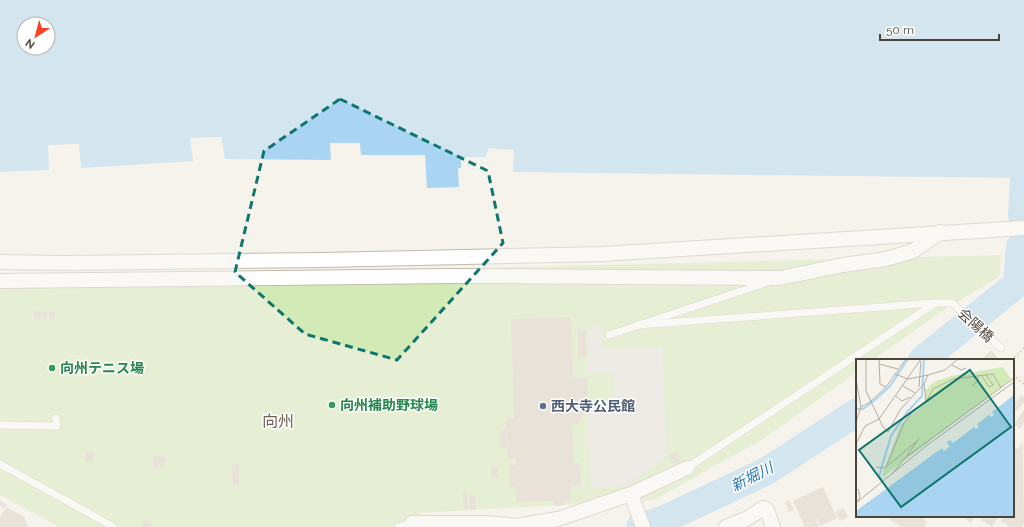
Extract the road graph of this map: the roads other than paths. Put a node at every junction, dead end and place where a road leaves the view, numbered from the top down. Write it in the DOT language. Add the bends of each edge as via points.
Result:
graph roads {
  1 [pos="1024,228"];
  2 [pos="941,232"];
  3 [pos="0,262"];
  4 [pos="780,278"];
  5 [pos="0,281"];
  6 [pos="935,302"];
  7 [pos="638,325"];
  8 [pos="609,335"];
  9 [pos="1001,348"];
  10 [pos="56,418"];
  11 [pos="0,425"];
  12 [pos="0,464"];
  13 [pos="687,468"];
  14 [pos="631,494"];
  15 [pos="412,525"];
  16 [pos="114,527"];
  17 [pos="398,527"];
  18 [pos="643,527"];
  19 [pos="726,527"];
  20 [pos="773,527"];
  1 -- 2 [label="street"];
  2 -- 3 [label="street" via="602,254 322,260"];
  2 -- 4 [label="street" via="913,251 886,259"];
  4 -- 5 [label="street" via="452,276"];
  4 -- 7 [label="lane"];
  6 -- 7 [label="lane"];
  6 -- 9 [label="lane, 会陽橋" via="952,303"];
  6 -- 13 [label="lane"];
  7 -- 8 [label="lane"];
  10 -- 11 [label="lane" via="57,426"];
  12 -- 16 [label="lane"];
  13 -- 14 [label="street"];
  14 -- 15 [label="street" via="558,519 516,526 486,523"];
  14 -- 18 [label="street"];
  15 -- 17 [label="lane"];
  19 -- 20 [label="street" via="748,518 763,508 767,510"];
}
